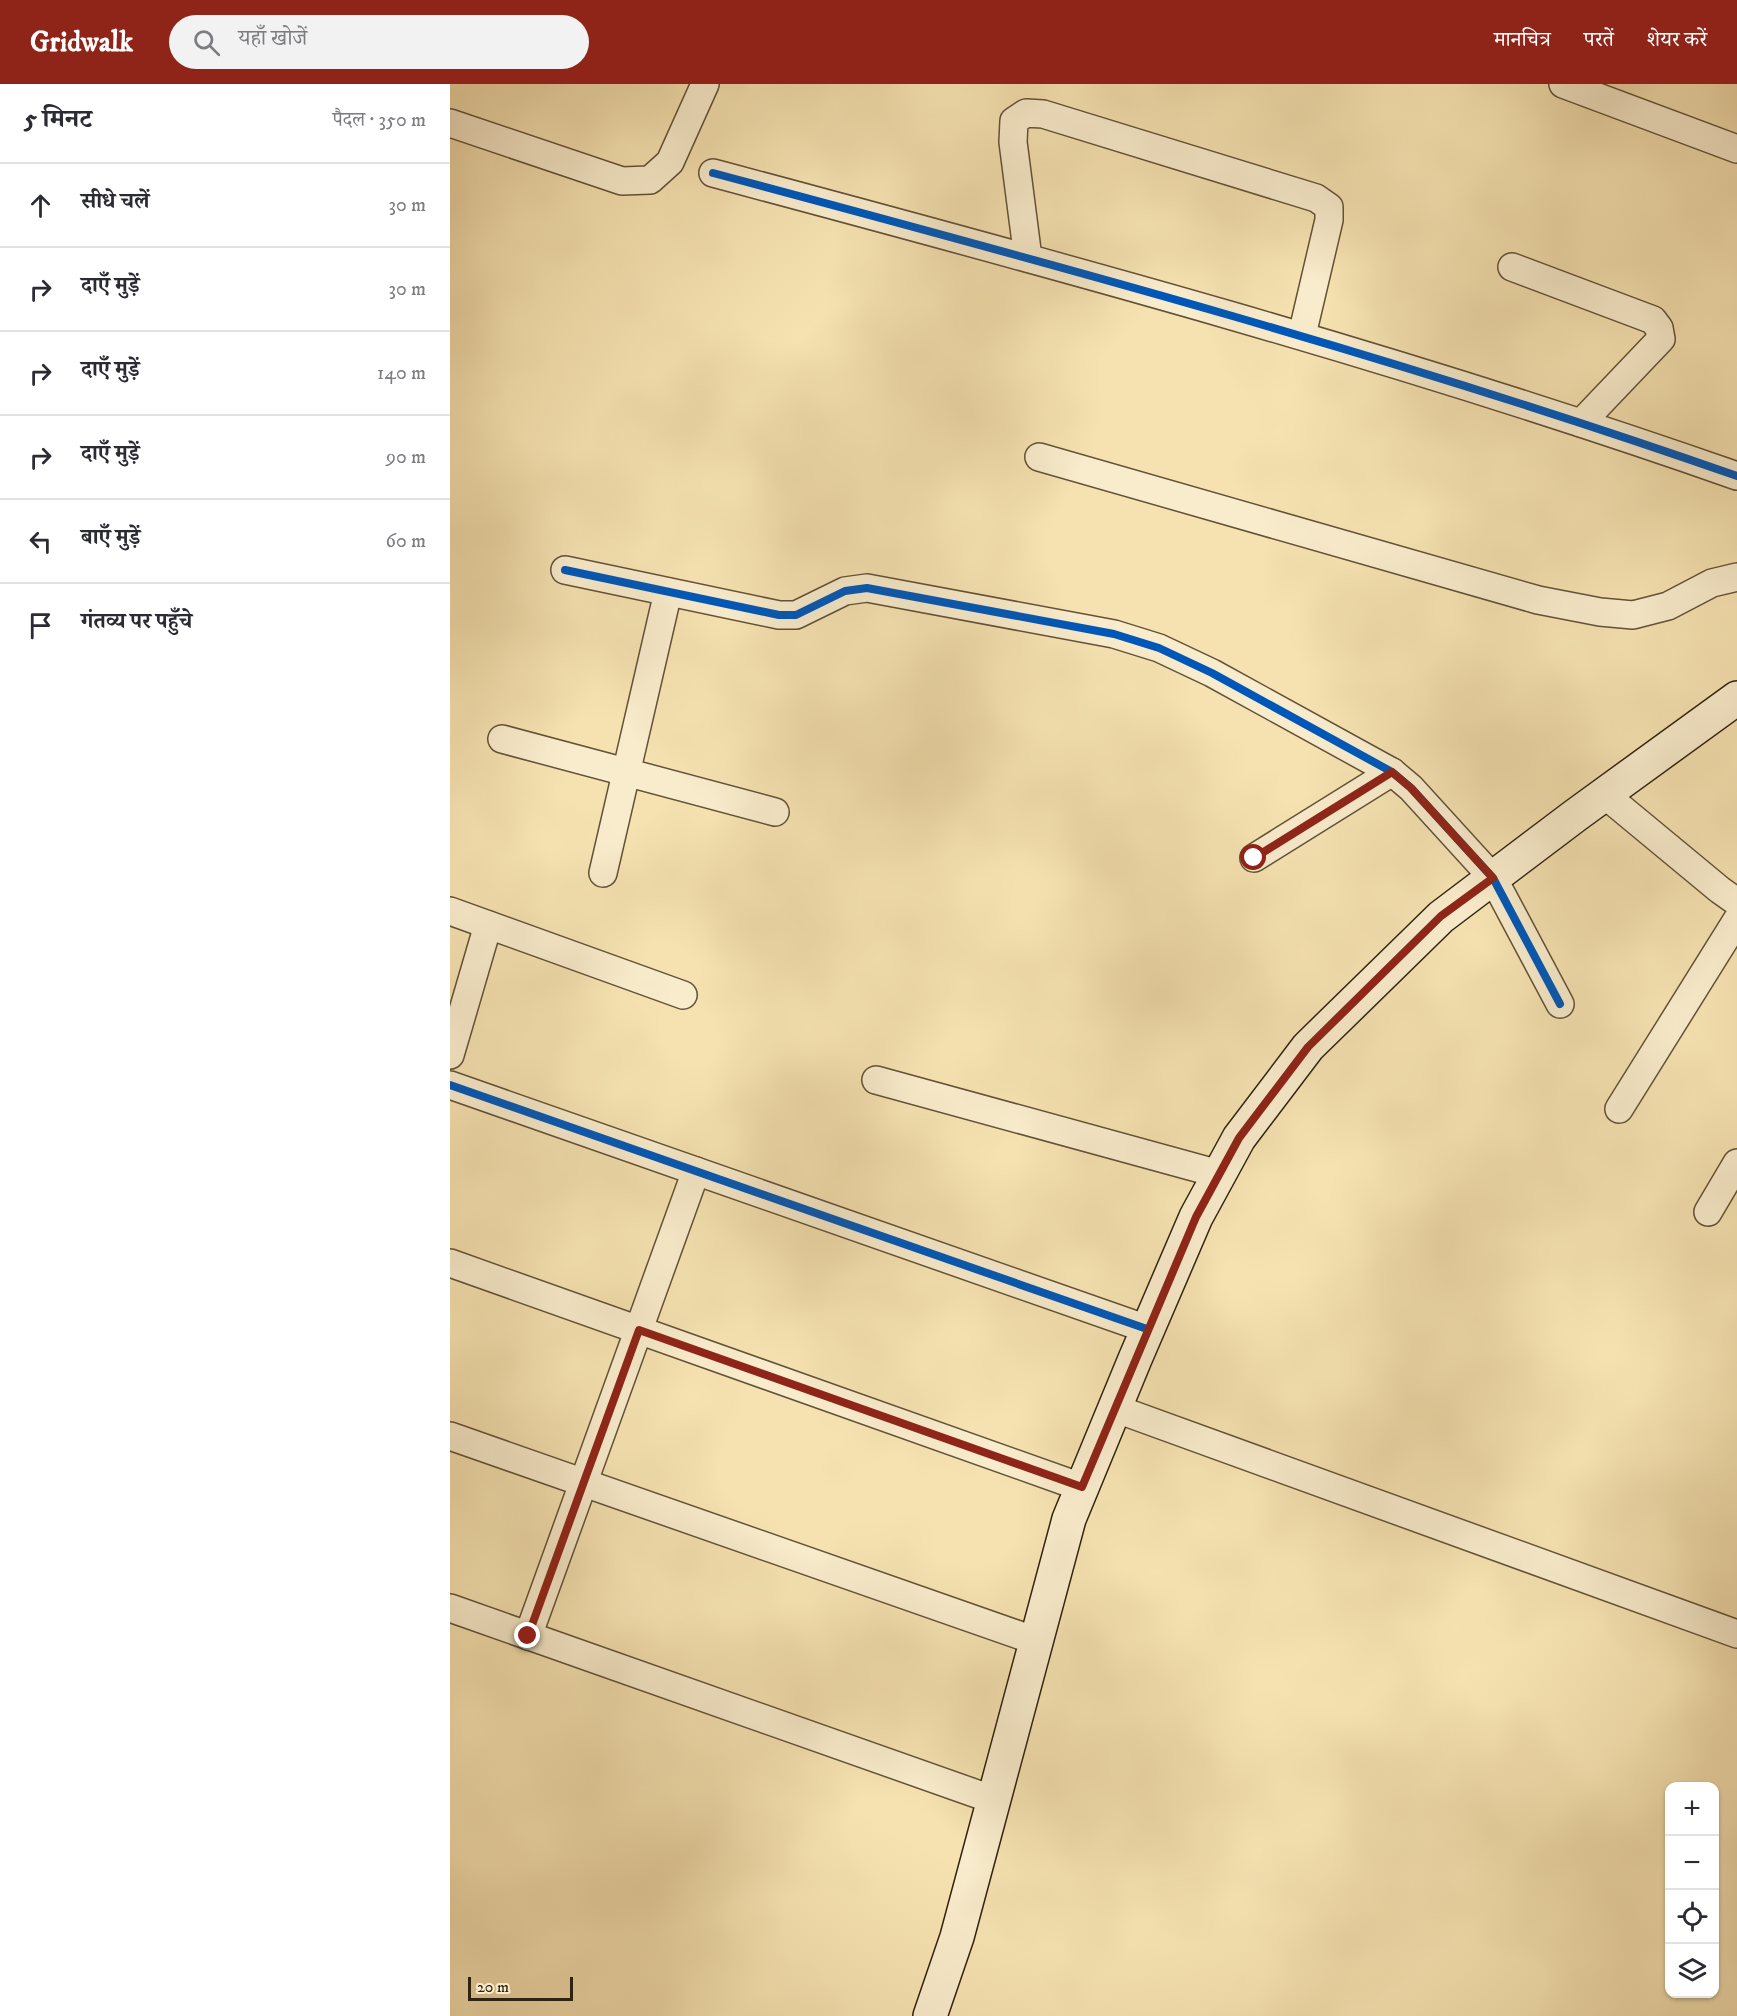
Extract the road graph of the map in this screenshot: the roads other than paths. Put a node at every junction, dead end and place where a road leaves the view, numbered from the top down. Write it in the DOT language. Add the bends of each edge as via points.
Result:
graph roads {
  1 [pos="705,84"];
  2 [pos="1563,84"];
  3 [pos="450,123"];
  4 [pos="1737,149"];
  5 [pos="713,173"];
  6 [pos="1028,258"];
  7 [pos="1512,267"];
  8 [pos="1302,335"];
  9 [pos="1581,423"];
  10 [pos="1039,457"];
  11 [pos="1737,476"];
  12 [pos="565,570"];
  13 [pos="1737,577"];
  14 [pos="668,592"];
  15 [pos="1737,698"];
  16 [pos="502,739"];
  17 [pos="626,772"];
  18 [pos="1392,772"];
  19 [pos="1604,794"];
  20 [pos="775,812"];
  21 [pos="1254,858"];
  22 [pos="603,873"];
  23 [pos="1493,878"];
  24 [pos="1737,902"];
  25 [pos="450,911"];
  26 [pos="1737,920"];
  27 [pos="488,924"];
  28 [pos="683,995"];
  29 [pos="1560,1004"];
  30 [pos="450,1055"];
  31 [pos="876,1080"];
  32 [pos="450,1085"];
  33 [pos="1619,1109"];
  34 [pos="1737,1164"];
  35 [pos="696,1171"];
  36 [pos="1219,1174"];
  37 [pos="1708,1212"];
  38 [pos="450,1263"];
  39 [pos="1147,1329"];
  40 [pos="639,1330"];
  41 [pos="1114,1408"];
  42 [pos="450,1436"];
  43 [pos="584,1483"];
  44 [pos="1082,1487"];
  45 [pos="450,1608"];
  46 [pos="1737,1634"];
  47 [pos="528,1636"];
  48 [pos="1036,1641"];
  49 [pos="994,1800"];
  50 [pos="930,2016"];
  1 -- 3 [label="street" via="670,162 650,180 622,181"];
  2 -- 4 [label="street"];
  5 -- 6 [label="street"];
  6 -- 8 [label="street"];
  6 -- 8 [label="street" via="1013,142 1014,122 1026,113 1043,114 1305,194 1329,207"];
  7 -- 9 [label="street" via="1653,320 1659,328 1661,339"];
  8 -- 9 [label="street"];
  9 -- 11 [label="street"];
  10 -- 13 [label="street" via="1538,600 1600,612 1633,615 1668,606 1712,583"];
  12 -- 14 [label="street"];
  14 -- 17 [label="street"];
  14 -- 18 [label="street" via="779,615 796,615 845,591 867,588 1114,633 1160,648 1212,673"];
  15 -- 19 [label="main road"];
  16 -- 17 [label="street"];
  17 -- 20 [label="street"];
  17 -- 22 [label="street"];
  18 -- 21 [label="street"];
  18 -- 23 [label="street"];
  19 -- 23 [label="main road"];
  19 -- 24 [label="street"];
  23 -- 29 [label="street"];
  23 -- 36 [label="main road" via="1441,916 1308,1047 1239,1138"];
  25 -- 27 [label="street"];
  26 -- 33 [label="street"];
  27 -- 28 [label="street"];
  27 -- 30 [label="street"];
  31 -- 36 [label="street"];
  32 -- 35 [label="street"];
  34 -- 37 [label="street"];
  35 -- 39 [label="street"];
  35 -- 40 [label="street"];
  36 -- 39 [label="main road"];
  38 -- 40 [label="street"];
  39 -- 41 [label="main road"];
  40 -- 43 [label="street"];
  40 -- 44 [label="street"];
  41 -- 44 [label="main road"];
  41 -- 46 [label="street"];
  42 -- 43 [label="street"];
  43 -- 47 [label="street"];
  43 -- 48 [label="street"];
  44 -- 48 [label="main road" via="1069,1519"];
  45 -- 47 [label="street"];
  47 -- 49 [label="street"];
  48 -- 49 [label="main road"];
  49 -- 50 [label="main road" via="957,1937"];
}
